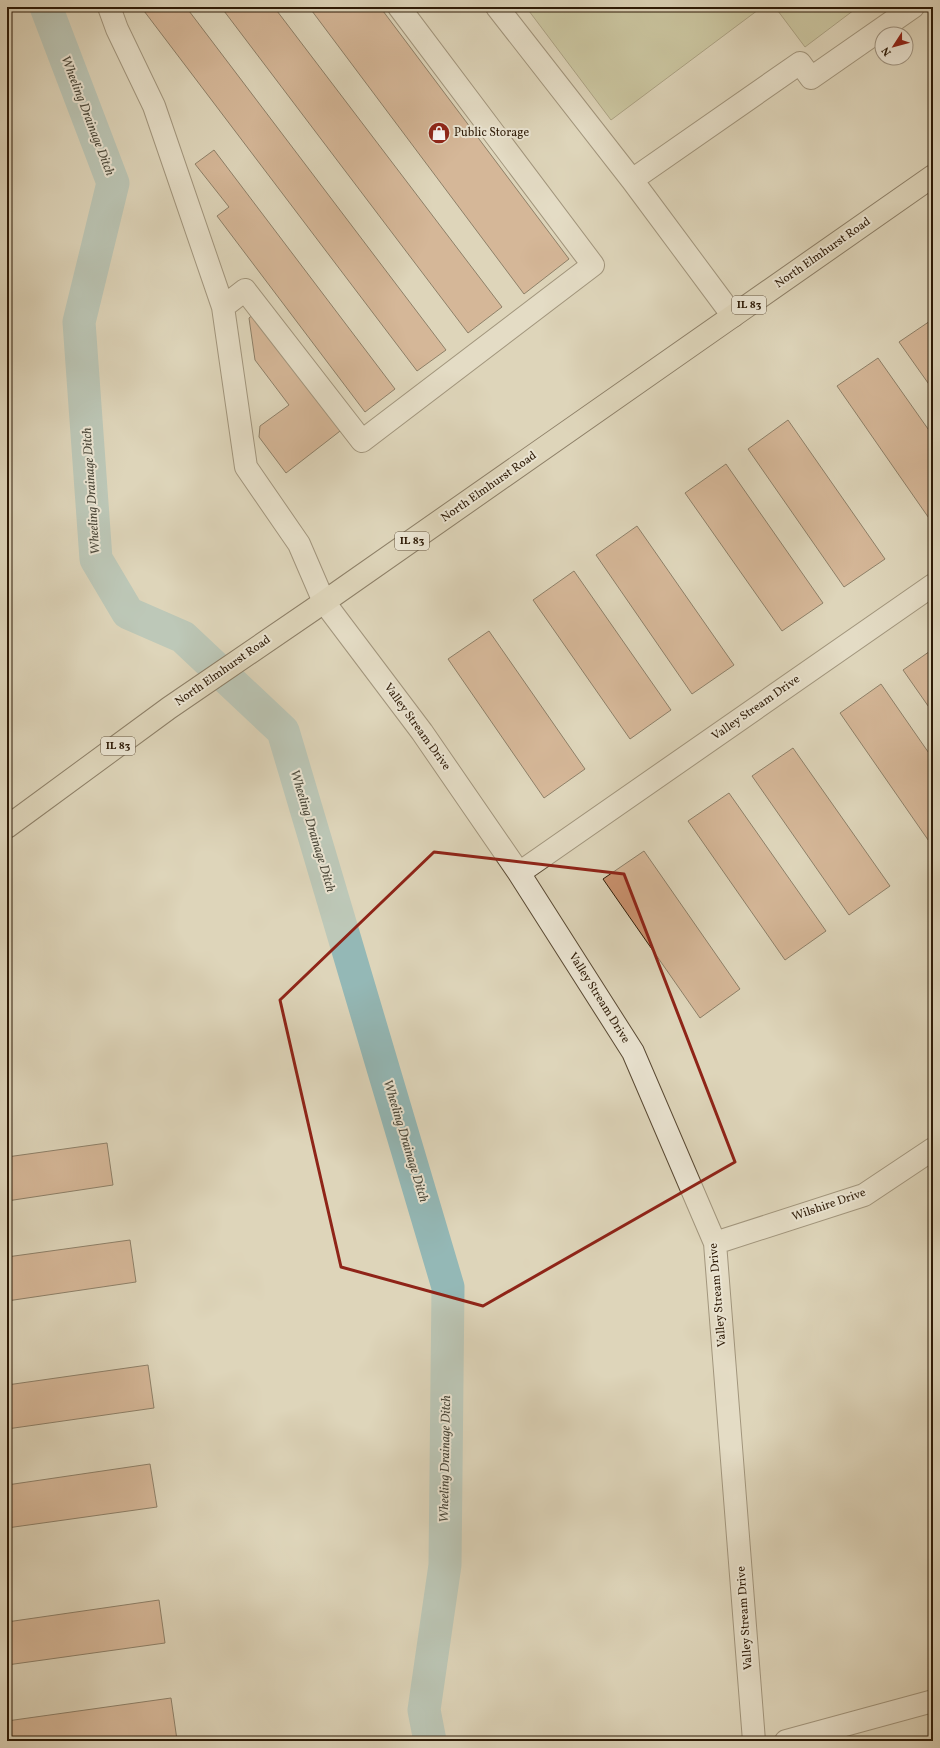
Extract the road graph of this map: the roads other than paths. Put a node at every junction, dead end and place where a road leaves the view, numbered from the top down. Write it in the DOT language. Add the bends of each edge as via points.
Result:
graph roads {
  1 [pos="109,7"];
  2 [pos="399,7"];
  3 [pos="497,7"];
  4 [pos="913,7"];
  5 [pos="933,176"];
  6 [pos="632,180"];
  7 [pos="222,307"];
  8 [pos="733,316"];
  9 [pos="933,585"];
  10 [pos="324,602"];
  11 [pos="7,826"];
  12 [pos="520,873"];
  13 [pos="933,1148"];
  14 [pos="716,1243"];
  15 [pos="933,1701"];
  16 [pos="754,1741"];
  17 [pos="786,1741"];
  1 -- 7 [label="street, Valley Stream Drive" via="154,106"];
  2 -- 7 [label="street" via="593,265 362,441 245,290"];
  3 -- 6 [label="street"];
  4 -- 6 [label="street" via="811,78 800,63"];
  5 -- 8 [label="main road, North Elmhurst Road / IL 83"];
  6 -- 8 [label="street"];
  7 -- 10 [label="street, Valley Stream Drive" via="246,467 299,544"];
  8 -- 10 [label="main road, North Elmhurst Road / IL 83"];
  9 -- 12 [label="street, Valley Stream Drive"];
  10 -- 11 [label="main road, North Elmhurst Road / IL 83" via="169,708"];
  10 -- 12 [label="street, Valley Stream Drive" via="422,732"];
  12 -- 14 [label="street, Valley Stream Drive" via="633,1052"];
  13 -- 14 [label="street, Wilshire Drive" via="864,1195"];
  14 -- 16 [label="street, Valley Stream Drive"];
  15 -- 17 [label="street"];
}
